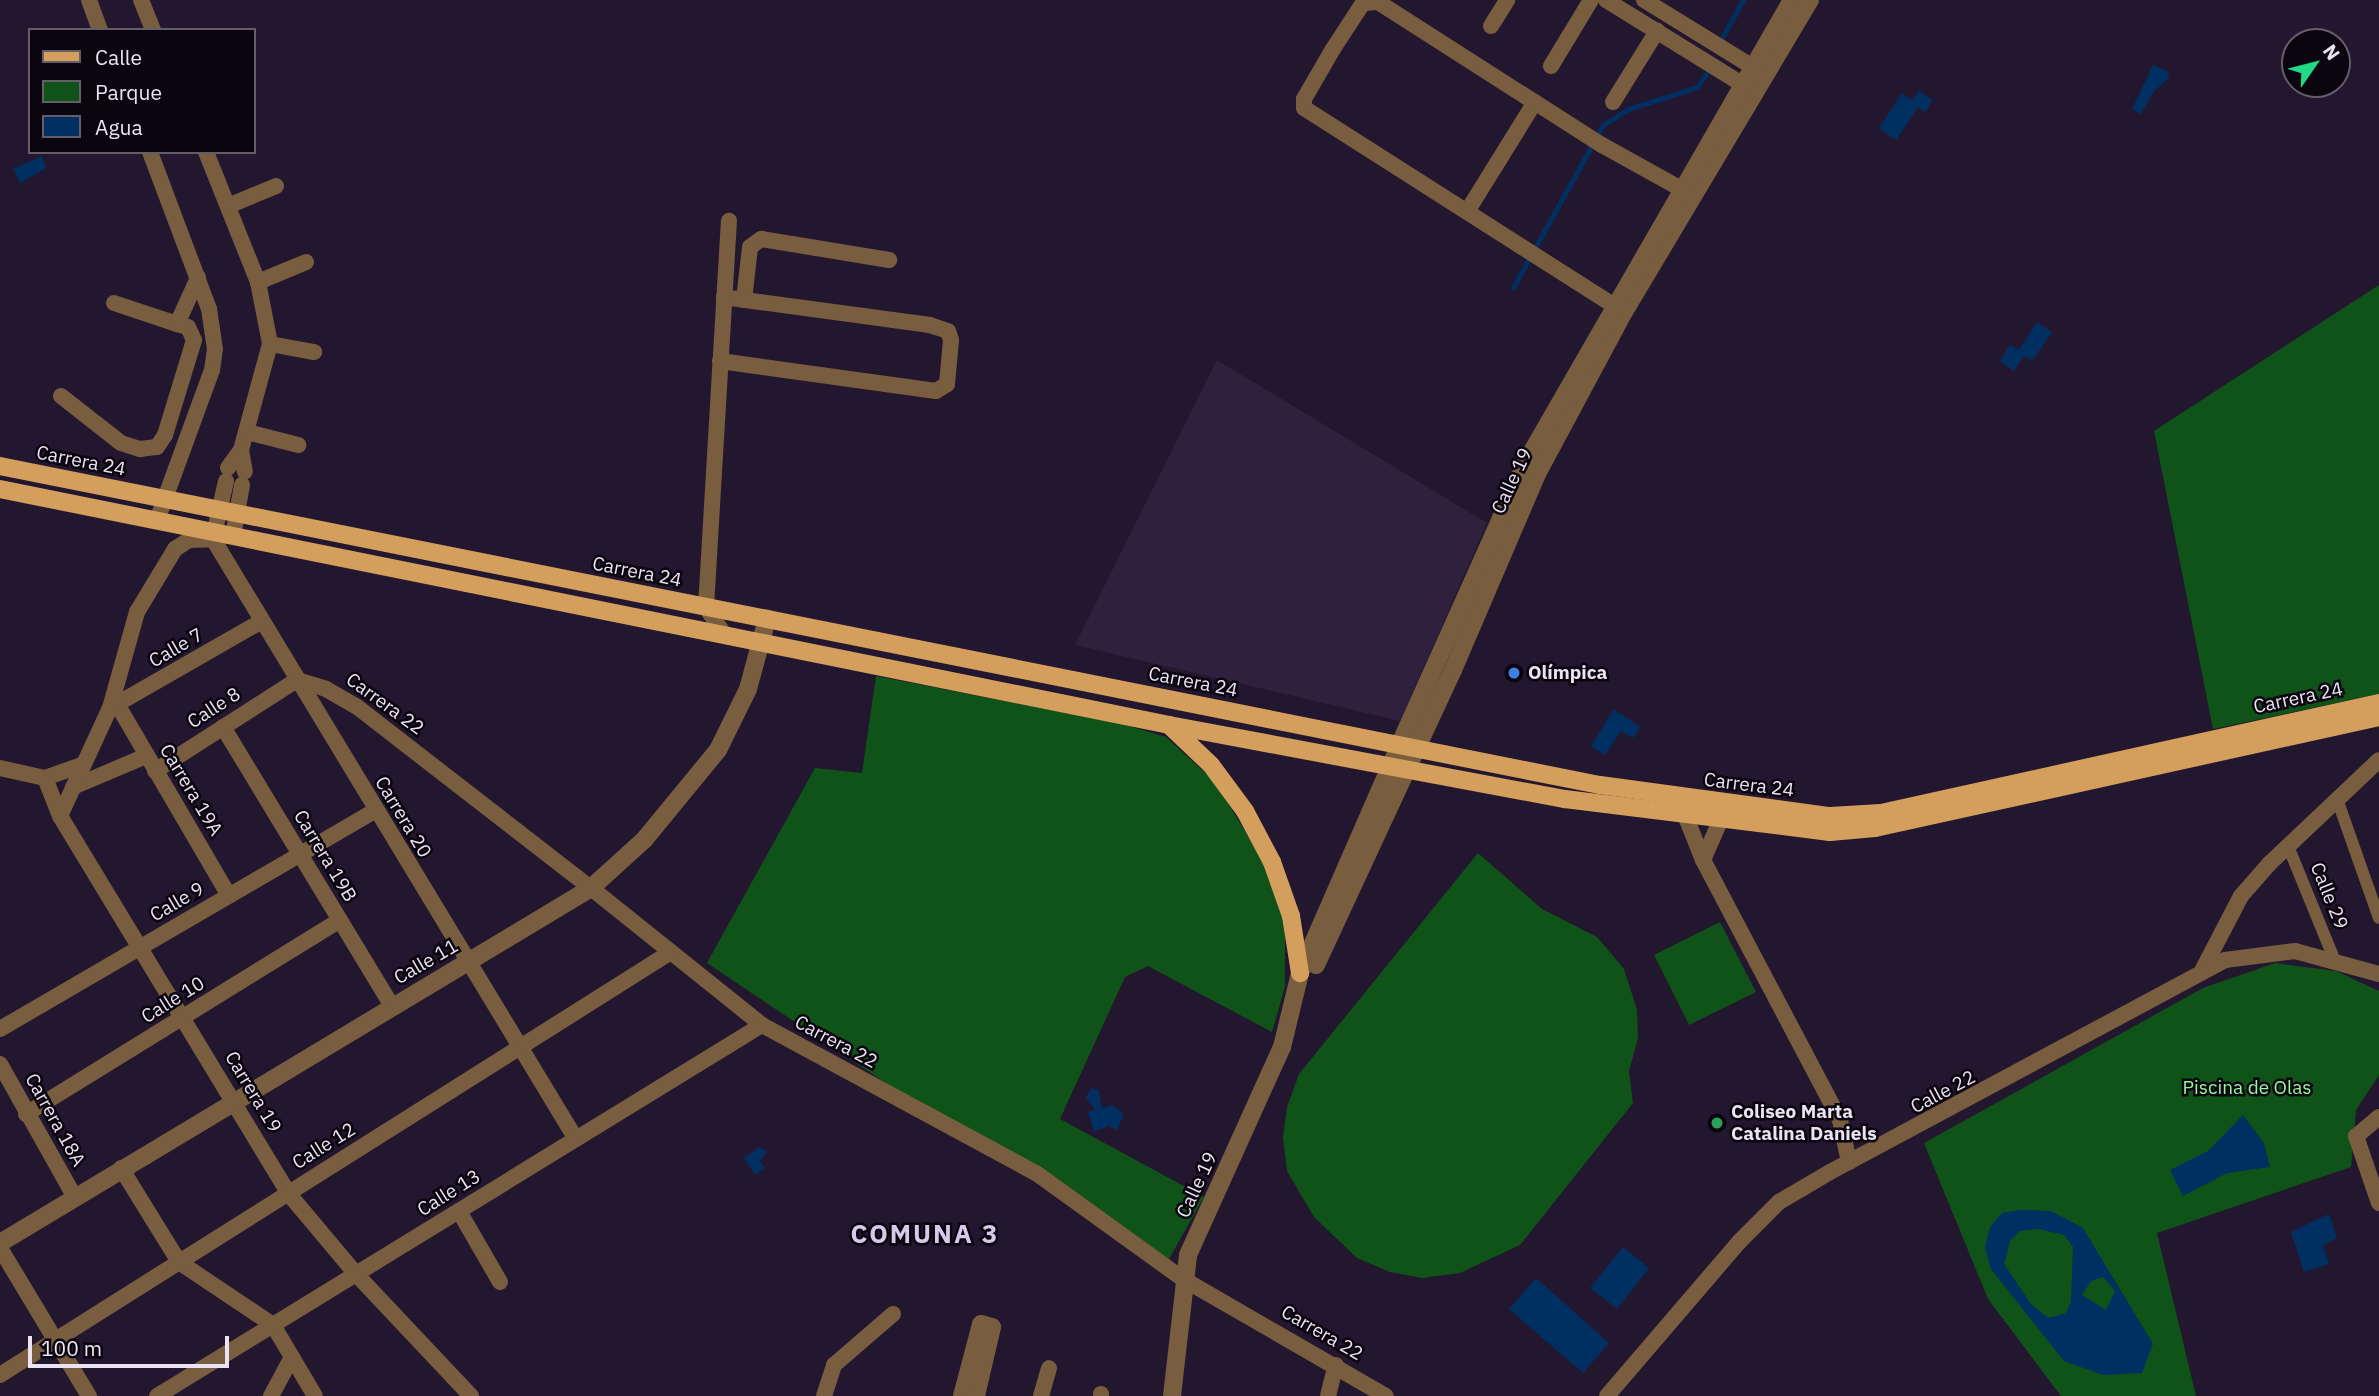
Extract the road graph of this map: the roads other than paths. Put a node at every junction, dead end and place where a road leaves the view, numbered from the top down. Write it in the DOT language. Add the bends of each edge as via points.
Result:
graph roads {
  1 [pos="89,0"];
  2 [pos="141,0"];
  3 [pos="1507,0"];
  4 [pos="1591,0"];
  5 [pos="1606,0"];
  6 [pos="1644,0"];
  7 [pos="1792,0"];
  8 [pos="1810,0"];
  9 [pos="1671,7"];
  10 [pos="1491,26"];
  11 [pos="99,28"];
  12 [pos="152,28"];
  13 [pos="1657,31"];
  14 [pos="1551,66"];
  15 [pos="1760,72"];
  16 [pos="1742,84"];
  17 [pos="1758,94"];
  18 [pos="1535,102"];
  19 [pos="1613,102"];
  20 [pos="151,154"];
  21 [pos="207,154"];
  22 [pos="276,186"];
  23 [pos="1688,193"];
  24 [pos="228,206"];
  25 [pos="1468,210"];
  26 [pos="729,220"];
  27 [pos="889,260"];
  28 [pos="306,262"];
  29 [pos="198,278"];
  30 [pos="258,282"];
  31 [pos="724,297"];
  32 [pos="744,300"];
  33 [pos="114,303"];
  34 [pos="1619,309"];
  35 [pos="177,324"];
  36 [pos="270,344"];
  37 [pos="314,352"];
  38 [pos="720,361"];
  39 [pos="61,396"];
  40 [pos="247,432"];
  41 [pos="298,446"];
  42 [pos="241,450"];
  43 [pos="0,466"];
  44 [pos="0,489"];
  45 [pos="163,499"];
  46 [pos="219,510"];
  47 [pos="237,515"];
  48 [pos="157,520"];
  49 [pos="213,536"];
  50 [pos="233,536"];
  51 [pos="706,607"];
  52 [pos="767,619"];
  53 [pos="262,621"];
  54 [pos="724,634"];
  55 [pos="763,642"];
  56 [pos="297,680"];
  57 [pos="2379,703"];
  58 [pos="114,706"];
  59 [pos="2379,717"];
  60 [pos="1169,725"];
  61 [pos="223,727"];
  62 [pos="1407,746"];
  63 [pos="146,755"];
  64 [pos="2379,760"];
  65 [pos="85,764"];
  66 [pos="1399,767"];
  67 [pos="0,768"];
  68 [pos="155,771"];
  69 [pos="45,778"];
  70 [pos="73,787"];
  71 [pos="2337,799"];
  72 [pos="374,811"];
  73 [pos="1685,815"];
  74 [pos="60,816"];
  75 [pos="1721,820"];
  76 [pos="2288,846"];
  77 [pos="300,855"];
  78 [pos="1703,860"];
  79 [pos="1357,861"];
  80 [pos="591,888"];
  81 [pos="229,896"];
  82 [pos="2379,918"];
  83 [pos="340,920"];
  84 [pos="140,948"];
  85 [pos="671,952"];
  86 [pos="2335,961"];
  87 [pos="468,963"];
  88 [pos="2203,969"];
  89 [pos="1300,973"];
  90 [pos="2379,974"];
  91 [pos="1296,1001"];
  92 [pos="392,1006"];
  93 [pos="184,1019"];
  94 [pos="762,1026"];
  95 [pos="0,1029"];
  96 [pos="518,1049"];
  97 [pos="0,1064"];
  98 [pos="234,1102"];
  99 [pos="26,1114"];
  100 [pos="2379,1117"];
  101 [pos="576,1139"];
  102 [pos="1849,1162"];
  103 [pos="121,1168"];
  104 [pos="288,1193"];
  105 [pos="74,1196"];
  106 [pos="2379,1203"];
  107 [pos="459,1211"];
  108 [pos="0,1243"];
  109 [pos="0,1248"];
  110 [pos="179,1262"];
  111 [pos="356,1274"];
  112 [pos="1183,1279"];
  113 [pos="500,1282"];
  114 [pos="894,1314"];
  115 [pos="273,1325"];
  116 [pos="55,1340"];
  117 [pos="292,1357"];
  118 [pos="1336,1365"];
  119 [pos="1049,1368"];
  120 [pos="0,1375"];
  121 [pos="89,1396"];
  122 [pos="158,1396"];
  123 [pos="271,1396"];
  124 [pos="315,1396"];
  125 [pos="471,1396"];
  126 [pos="824,1396"];
  127 [pos="962,1396"];
  128 [pos="976,1396"];
  129 [pos="1041,1396"];
  130 [pos="1172,1396"];
  131 [pos="1328,1396"];
  132 [pos="1386,1396"];
  133 [pos="1607,1396"];
  1 -- 11 [label="street"];
  2 -- 12 [label="street"];
  3 -- 10 [label="street"];
  4 -- 14 [label="street"];
  5 -- 13 [label="street"];
  6 -- 9 [label="street"];
  7 -- 15 [label="street, Calle 19"];
  8 -- 15 [label="street, Calle 19"];
  9 -- 15 [label="street"];
  13 -- 16 [label="street"];
  13 -- 19 [label="street"];
  15 -- 16 [label="street, Calle 19"];
  15 -- 17 [label="street, Calle 19"];
  16 -- 17 [label="street"];
  16 -- 23 [label="street, Calle 19"];
  17 -- 23 [label="street, Calle 19"];
  18 -- 23 [label="street"];
  18 -- 25 [label="street"];
  18 -- 25 [label="street" via="1394,10 1373,0 1357,9 1304,99 1304,108"];
  20 -- 29 [label="street"];
  21 -- 24 [label="street"];
  22 -- 24 [label="street"];
  23 -- 34 [label="street, Calle 19"];
  24 -- 30 [label="street"];
  25 -- 34 [label="street"];
  26 -- 31 [label="street"];
  27 -- 32 [label="street" via="761,239 750,247"];
  28 -- 30 [label="street"];
  29 -- 35 [label="street"];
  29 -- 45 [label="street" via="214,330 212,370"];
  30 -- 36 [label="street"];
  31 -- 32 [label="street"];
  31 -- 38 [label="street"];
  32 -- 38 [label="street" via="942,327 951,340 947,384 936,391 909,389"];
  33 -- 35 [label="street"];
  34 -- 62 [label="street, Calle 19"];
  35 -- 39 [label="street" via="191,331 194,340 157,447 140,449 121,443"];
  36 -- 37 [label="street"];
  36 -- 40 [label="street"];
  38 -- 51 [label="street"];
  40 -- 41 [label="street"];
  40 -- 42 [label="street"];
  42 -- 46 [label="street" via="227,475"];
  42 -- 47 [label="street" via="244,478"];
  43 -- 45 [label="main road, Carrera 24"];
  44 -- 48 [label="main road, Carrera 24"];
  45 -- 46 [label="main road, Carrera 24"];
  45 -- 48 [label="street"];
  46 -- 47 [label="main road, Carrera 24"];
  46 -- 49 [label="street"];
  47 -- 50 [label="street"];
  47 -- 51 [label="main road, Carrera 24"];
  48 -- 49 [label="main road, Carrera 24"];
  49 -- 50 [label="main road, Carrera 24"];
  49 -- 53 [label="street, Carrera 20"];
  49 -- 58 [label="street" via="189,540 167,558 136,612"];
  50 -- 54 [label="main road, Carrera 24"];
  51 -- 52 [label="main road, Carrera 24"];
  51 -- 54 [label="street"];
  52 -- 55 [label="street, Calle 11"];
  52 -- 62 [label="main road, Carrera 24"];
  53 -- 56 [label="street, Carrera 20"];
  53 -- 58 [label="street, Calle 7"];
  54 -- 55 [label="main road, Carrera 24"];
  55 -- 60 [label="main road, Carrera 24"];
  55 -- 80 [label="street, Calle 11" via="748,689 718,750 644,840"];
  56 -- 61 [label="street, Calle 8"];
  56 -- 72 [label="street, Carrera 20"];
  56 -- 80 [label="street, Carrera 22" via="356,706"];
  57 -- 62 [label="main road, Carrera 24" via="1854,816 1688,799"];
  58 -- 63 [label="street, Carrera 19A"];
  58 -- 65 [label="street"];
  59 -- 75 [label="main road, Carrera 24" via="1875,828 1830,832"];
  60 -- 66 [label="main road, Carrera 24"];
  60 -- 89 [label="main road" via="1211,765 1245,811 1267,852 1291,916"];
  61 -- 68 [label="street, Calle 8"];
  61 -- 77 [label="street, Carrera 19B"];
  62 -- 66 [label="street, Calle 19"];
  63 -- 68 [label="street, Carrera 19A"];
  63 -- 70 [label="street"];
  64 -- 71 [label="street"];
  65 -- 69 [label="street"];
  65 -- 70 [label="street"];
  66 -- 73 [label="main road, Carrera 24" via="1565,799"];
  66 -- 79 [label="street, Calle 19"];
  67 -- 69 [label="street"];
  68 -- 81 [label="street, Carrera 19A"];
  69 -- 74 [label="street, Carrera 19"];
  70 -- 74 [label="street"];
  71 -- 76 [label="street"];
  71 -- 82 [label="street"];
  72 -- 77 [label="street, Calle 9"];
  72 -- 87 [label="street, Carrera 20"];
  73 -- 75 [label="main road, Carrera 24"];
  73 -- 78 [label="street"];
  74 -- 84 [label="street, Carrera 19"];
  75 -- 78 [label="street"];
  76 -- 86 [label="street, Calle 29"];
  76 -- 88 [label="street" via="2241,896"];
  77 -- 81 [label="street, Calle 9"];
  77 -- 83 [label="street, Carrera 19B"];
  78 -- 102 [label="street" via="1839,1120"];
  79 -- 89 [label="street, Calle 19"];
  79 -- 91 [label="street, Calle 19"];
  80 -- 85 [label="street, Carrera 22"];
  80 -- 87 [label="street, Calle 11"];
  81 -- 84 [label="street, Calle 9"];
  83 -- 92 [label="street, Carrera 19B"];
  83 -- 93 [label="street, Calle 10"];
  84 -- 93 [label="street, Carrera 19"];
  84 -- 95 [label="street, Calle 9"];
  85 -- 94 [label="street, Carrera 22"];
  85 -- 96 [label="street, Calle 12"];
  86 -- 88 [label="street, Calle 22" via="2295,951 2225,961"];
  86 -- 90 [label="street, Calle 22"];
  87 -- 92 [label="street, Calle 11"];
  87 -- 96 [label="street, Carrera 20"];
  88 -- 102 [label="street, Calle 22" via="2039,1064"];
  89 -- 91 [label="street, Calle 19"];
  91 -- 112 [label="street, Calle 19" via="1282,1047 1188,1255"];
  92 -- 98 [label="street, Calle 11"];
  93 -- 98 [label="street, Carrera 19"];
  93 -- 99 [label="street, Calle 10"];
  94 -- 101 [label="street, Calle 13"];
  94 -- 112 [label="street, Carrera 22" via="1036,1173"];
  96 -- 101 [label="street, Carrera 20"];
  96 -- 104 [label="street, Calle 12"];
  97 -- 99 [label="street, Carrera 18A"];
  98 -- 103 [label="street, Calle 11"];
  98 -- 104 [label="street, Carrera 19"];
  99 -- 105 [label="street, Carrera 18A"];
  100 -- 106 [label="street" via="2356,1136"];
  101 -- 107 [label="street, Calle 13"];
  102 -- 133 [label="street, Calle 22" via="1779,1202"];
  103 -- 105 [label="street, Calle 11"];
  103 -- 110 [label="street"];
  104 -- 110 [label="street, Calle 12"];
  104 -- 111 [label="street, Carrera 19"];
  105 -- 108 [label="street, Calle 11"];
  107 -- 111 [label="street, Calle 13"];
  107 -- 113 [label="street"];
  109 -- 116 [label="street"];
  110 -- 115 [label="street"];
  110 -- 116 [label="street, Calle 12"];
  111 -- 115 [label="street, Calle 13"];
  111 -- 125 [label="street, Carrera 19"];
  112 -- 118 [label="street, Carrera 22"];
  112 -- 130 [label="street, Calle 19"];
  114 -- 126 [label="street" via="834,1365"];
  115 -- 117 [label="street"];
  115 -- 122 [label="street, Calle 13"];
  116 -- 120 [label="street, Calle 12"];
  116 -- 121 [label="street"];
  117 -- 123 [label="street"];
  117 -- 124 [label="street"];
  118 -- 131 [label="street"];
  118 -- 132 [label="street, Carrera 22"];
  119 -- 129 [label="street"];
  127 -- 128 [label="street" via="981,1324 992,1327"];
}
